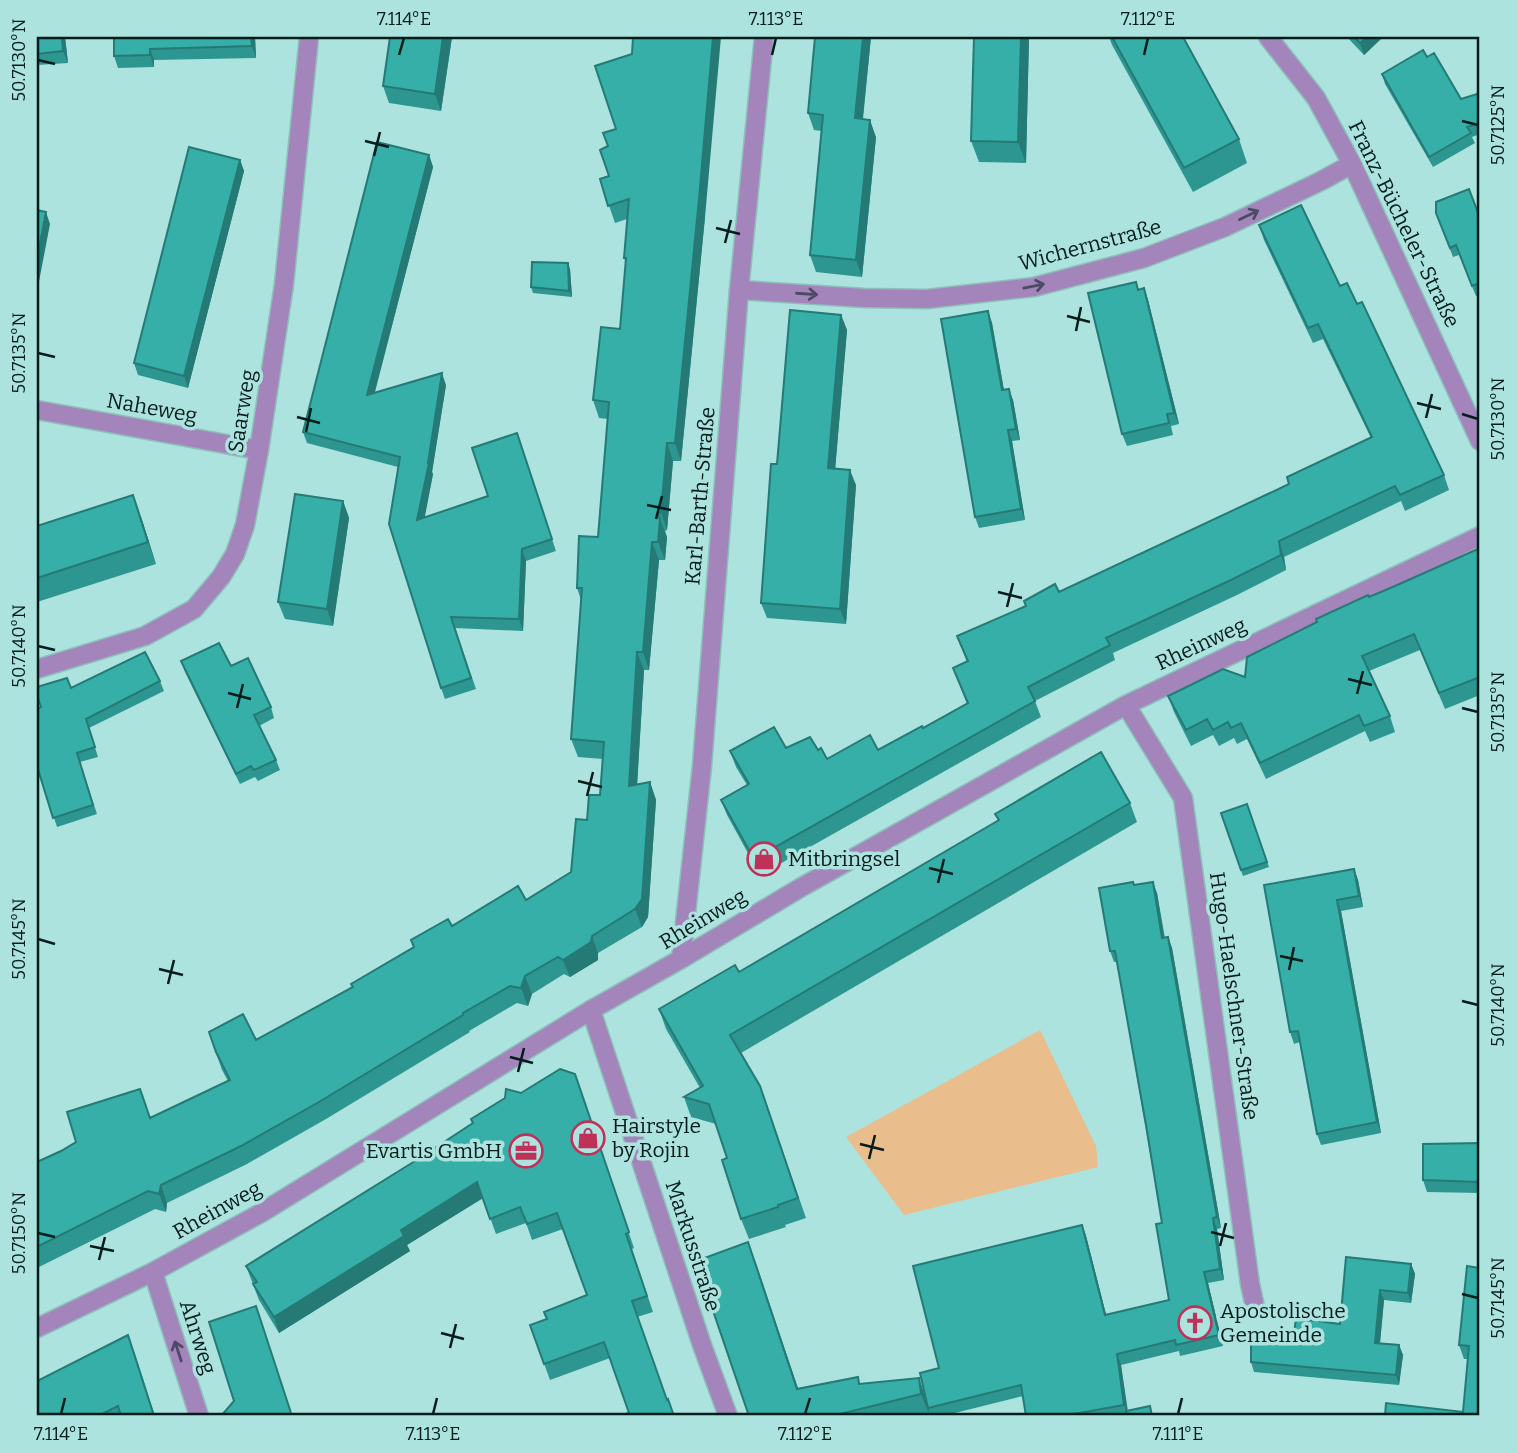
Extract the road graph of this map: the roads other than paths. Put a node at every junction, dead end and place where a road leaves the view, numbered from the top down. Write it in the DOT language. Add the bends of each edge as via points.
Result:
graph roads {
  1 [pos="309,37"];
  2 [pos="764,37"];
  3 [pos="1268,37"];
  4 [pos="1352,163"];
  5 [pos="739,290"];
  6 [pos="37,410"];
  7 [pos="1480,441"];
  8 [pos="259,450"];
  9 [pos="1480,536"];
  10 [pos="37,669"];
  11 [pos="1126,705"];
  12 [pos="681,959"];
  13 [pos="592,1010"];
  14 [pos="153,1272"];
  15 [pos="1255,1307"];
  16 [pos="37,1328"];
  17 [pos="199,1416"];
  18 [pos="728,1416"];
  1 -- 8 [label="street, Saarweg" via="284,284"];
  2 -- 5 [label="street, Karl-Barth-Straße"];
  3 -- 4 [label="street, Franz-Bücheler-Straße" via="1316,98"];
  5 -- 4 [label="street, Wichernstraße, one-way" via="928,299 1034,287 1144,258 1212,232"];
  4 -- 7 [label="street, Franz-Bücheler-Straße"];
  5 -- 12 [label="street, Karl-Barth-Straße" via="702,766"];
  6 -- 8 [label="street, Naheweg"];
  8 -- 10 [label="street, Saarweg" via="235,554 194,609 145,636"];
  9 -- 11 [label="street, Rheinweg"];
  11 -- 12 [label="street, Rheinweg"];
  11 -- 15 [label="street, Hugo-Haelschner-Straße" via="1183,798"];
  12 -- 13 [label="street, Rheinweg"];
  13 -- 14 [label="street, Rheinweg" via="261,1213"];
  13 -- 18 [label="street, Markusstraße"];
  14 -- 16 [label="street, Rheinweg"];
  17 -- 14 [label="street, Ahrweg, one-way"];
}
